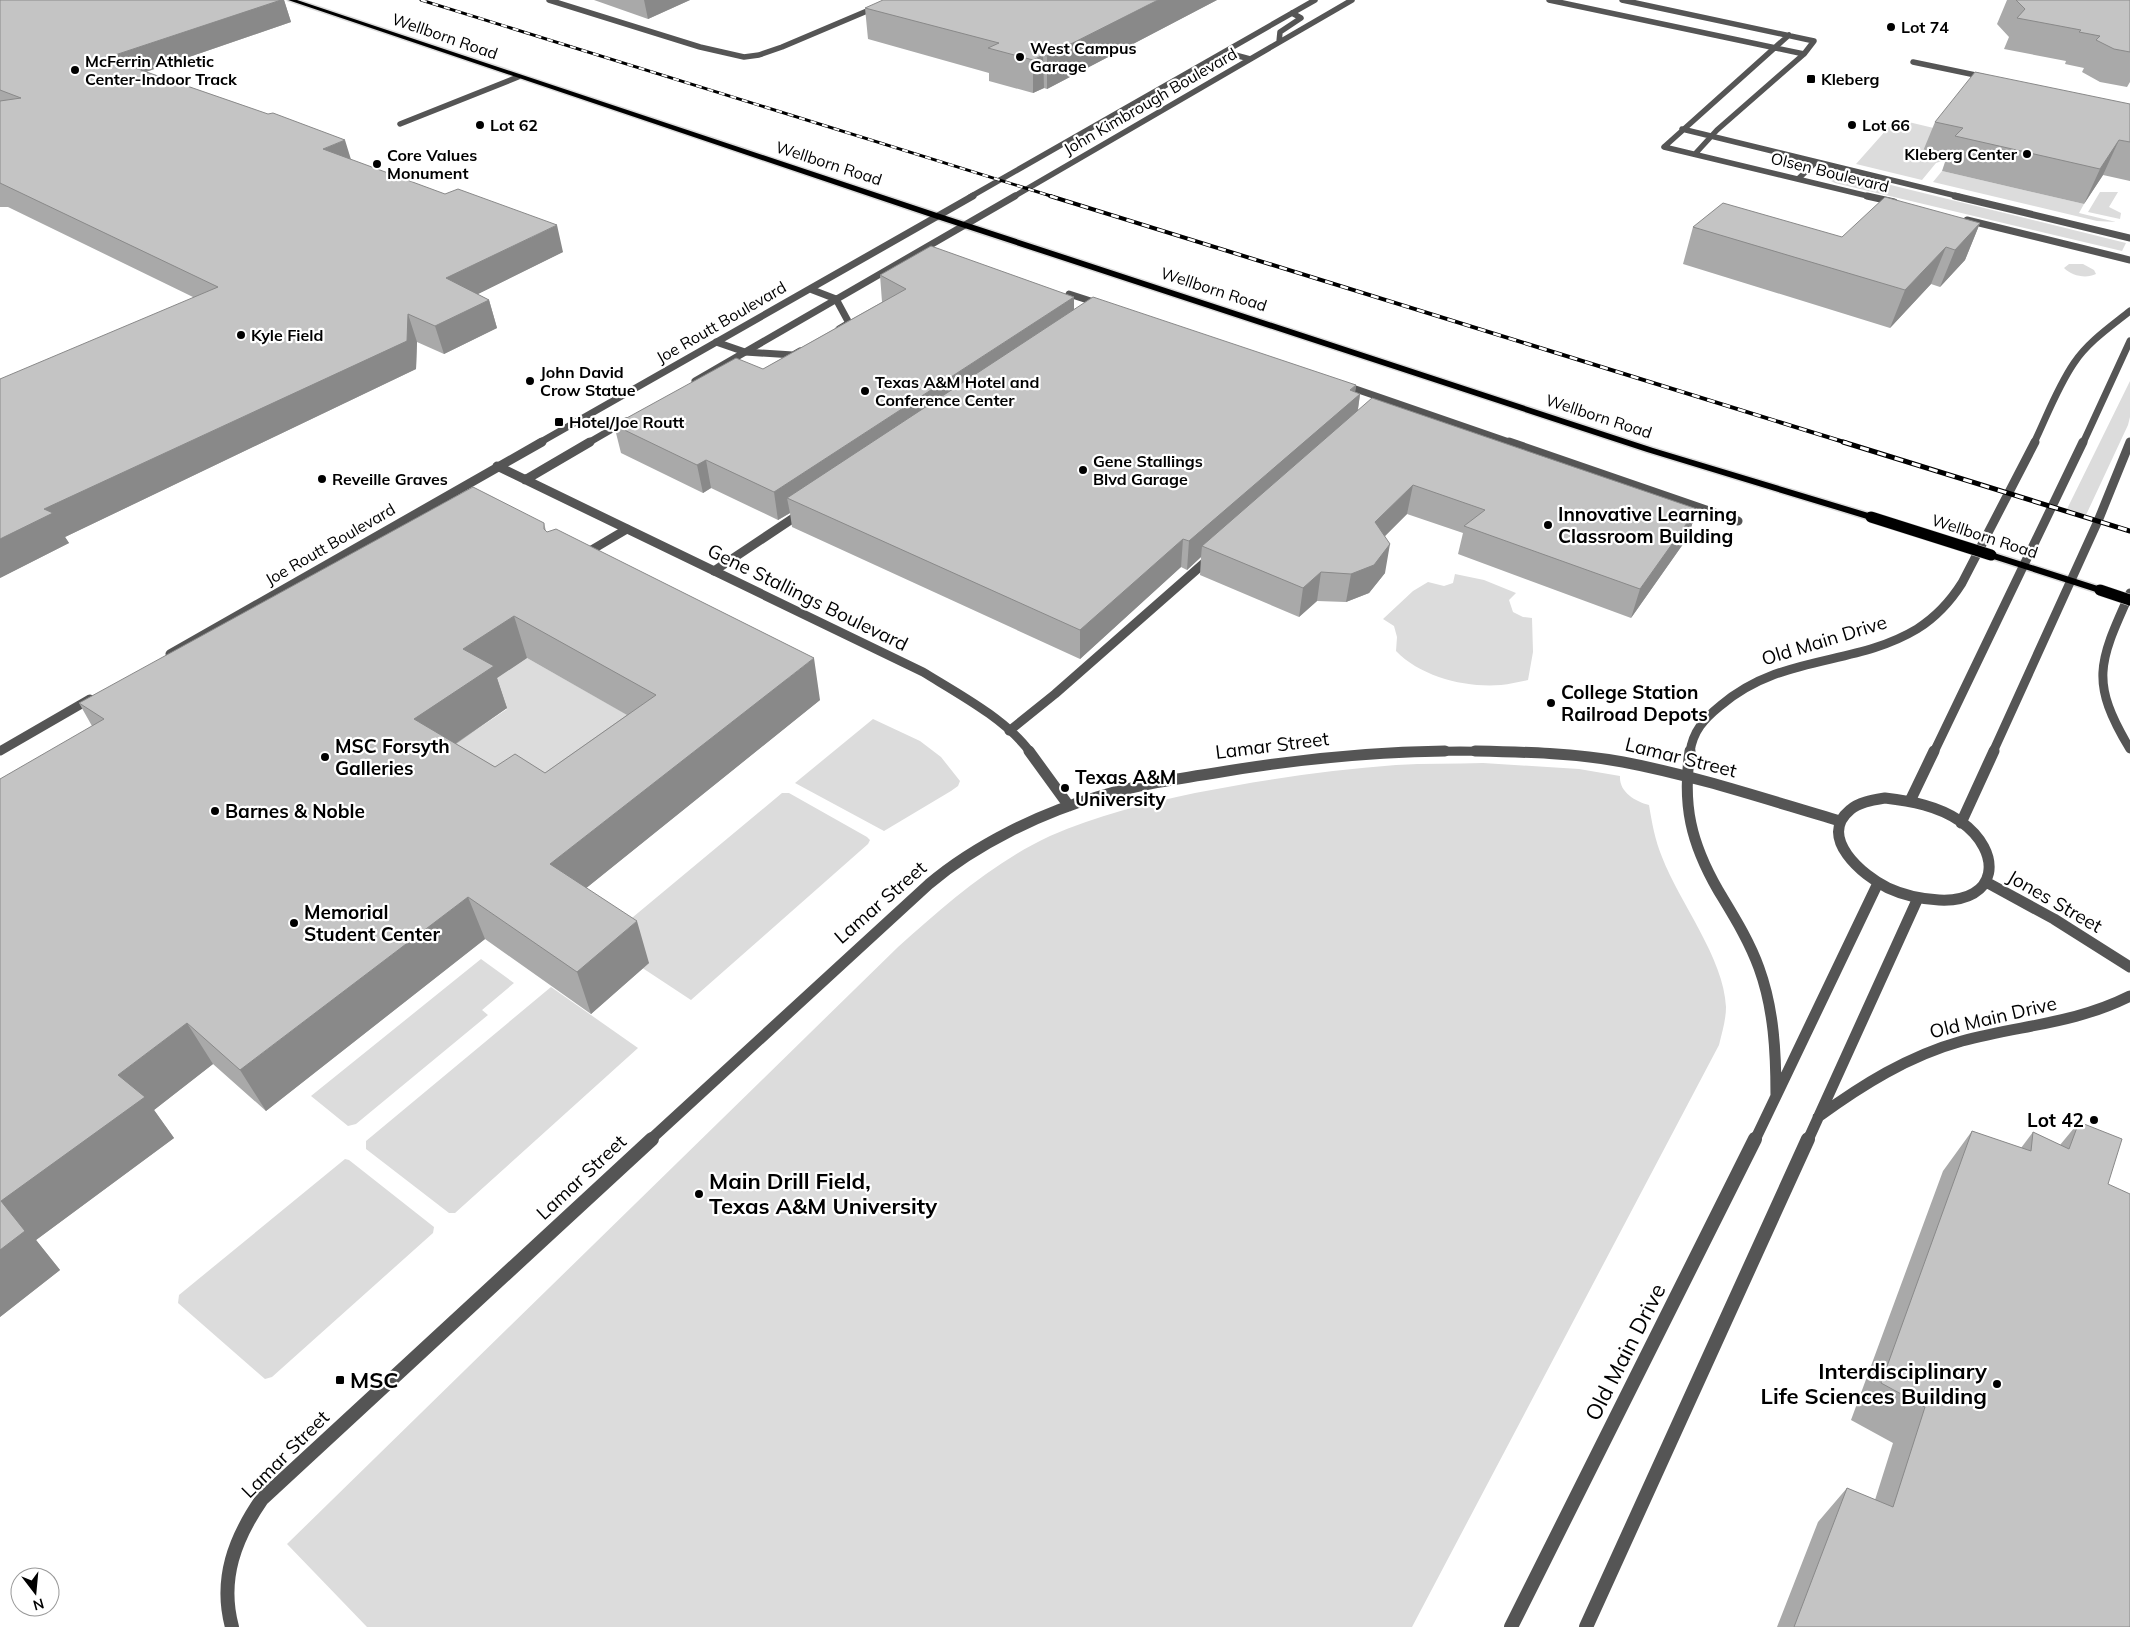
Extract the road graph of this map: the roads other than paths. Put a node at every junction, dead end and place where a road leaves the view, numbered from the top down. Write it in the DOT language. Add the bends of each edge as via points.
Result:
graph roads {
  1 [pos="291,0"];
  2 [pos="549,0"];
  3 [pos="893,0"];
  4 [pos="1315,0"];
  5 [pos="1352,0"];
  6 [pos="1549,0"];
  7 [pos="1622,0"];
  8 [pos="1638,3"];
  9 [pos="1292,13"];
  10 [pos="1622,16"];
  11 [pos="1789,35"];
  12 [pos="1279,42"];
  13 [pos="1776,48"];
  14 [pos="1224,52"];
  15 [pos="1804,54"];
  16 [pos="1250,59"];
  17 [pos="1913,62"];
  18 [pos="518,78"];
  19 [pos="1991,78"];
  20 [pos="400,124"];
  21 [pos="1682,130"];
  22 [pos="1712,136"];
  23 [pos="1695,154"];
  24 [pos="1816,163"];
  25 [pos="1798,179"];
  26 [pos="1899,204"];
  27 [pos="937,216"];
  28 [pos="1956,218"];
  29 [pos="962,224"];
  30 [pos="2130,238"];
  31 [pos="2130,260"];
  32 [pos="810,289"];
  33 [pos="1069,294"];
  34 [pos="836,299"];
  35 [pos="2130,311"];
  36 [pos="1101,312"];
  37 [pos="833,332"];
  38 [pos="2130,341"];
  39 [pos="716,342"];
  40 [pos="809,346"];
  41 [pos="745,352"];
  42 [pos="1333,382"];
  43 [pos="686,386"];
  44 [pos="1389,400"];
  45 [pos="1381,407"];
  46 [pos="634,416"];
  47 [pos="2130,442"];
  48 [pos="498,466"];
  49 [pos="525,480"];
  50 [pos="805,510"];
  51 [pos="1738,521"];
  52 [pos="628,529"];
  53 [pos="1218,550"];
  54 [pos="577,558"];
  55 [pos="2023,566"];
  56 [pos="714,571"];
  57 [pos="2070,580"];
  58 [pos="2130,593"];
  59 [pos="2130,600"];
  60 [pos="162,658"];
  61 [pos="103,692"];
  62 [pos="1009,731"];
  63 [pos="2130,749"];
  64 [pos="0,751"];
  65 [pos="1687,777"];
  66 [pos="1910,801"];
  67 [pos="1069,806"];
  68 [pos="1840,821"];
  69 [pos="1961,823"];
  70 [pos="1986,882"];
  71 [pos="1878,883"];
  72 [pos="1918,898"];
  73 [pos="2130,967"];
  74 [pos="2130,996"];
  75 [pos="1776,1096"];
  76 [pos="1817,1118"];
  77 [pos="232,1627"];
  78 [pos="1511,1627"];
  79 [pos="1586,1627"];
  1 -- 18 [label="main road, Wellborn Road"];
  2 -- 3 [label="street" via="700,47 744,57 782,47"];
  4 -- 9 [label="street, John Kimbrough Boulevard"];
  5 -- 12 [label="street, John Kimbrough Boulevard"];
  6 -- 10 [label="street"];
  7 -- 8 [label="street"];
  8 -- 10 [label="street"];
  8 -- 11 [label="street"];
  9 -- 12 [label="street" via="1302,18 1280,32"];
  9 -- 14 [label="street, John Kimbrough Boulevard"];
  10 -- 13 [label="street"];
  11 -- 13 [label="street, Olsen Boulevard"];
  11 -- 15 [label="street" via="1814,41"];
  12 -- 16 [label="street, John Kimbrough Boulevard"];
  13 -- 15 [label="street"];
  13 -- 21 [label="street, Olsen Boulevard"];
  14 -- 16 [label="street"];
  14 -- 27 [label="street, John Kimbrough Boulevard"];
  15 -- 22 [label="street"];
  16 -- 29 [label="street, John Kimbrough Boulevard"];
  17 -- 19 [label="street"];
  18 -- 20 [label="street"];
  18 -- 27 [label="main road, Wellborn Road"];
  21 -- 22 [label="street, Olsen Boulevard"];
  21 -- 23 [label="street, Olsen Boulevard" via="1664,146"];
  22 -- 23 [label="street"];
  22 -- 24 [label="street, Olsen Boulevard"];
  23 -- 25 [label="street, Olsen Boulevard"];
  24 -- 25 [label="street"];
  24 -- 30 [label="street, Olsen Boulevard"];
  25 -- 26 [label="street, Olsen Boulevard"];
  27 -- 29 [label="main road, Wellborn Road"];
  27 -- 32 [label="street, Joe Routt Boulevard"];
  28 -- 31 [label="street"];
  29 -- 34 [label="street, Joe Routt Boulevard"];
  29 -- 55 [label="main road, Wellborn Road, bridge" via="1650,450"];
  32 -- 34 [label="street"];
  32 -- 39 [label="street, Joe Routt Boulevard"];
  33 -- 36 [label="street" via="1109,307"];
  34 -- 37 [label="street" via="849,323"];
  34 -- 41 [label="street, Joe Routt Boulevard"];
  35 -- 65 [label="street, Old Main Drive" via="2099,336 2074,364 2017,480 1944,609 1892,641 1784,670 1763,678 1724,702 1708,715 1691,739"];
  38 -- 55 [label="street"];
  39 -- 41 [label="street"];
  39 -- 48 [label="street, Joe Routt Boulevard"];
  40 -- 41 [label="street" via="793,355"];
  41 -- 43 [label="street, Joe Routt Boulevard"];
  42 -- 44 [label="street"];
  44 -- 45 [label="street"];
  44 -- 51 [label="street"];
  46 -- 49 [label="street"];
  47 -- 57 [label="street"];
  48 -- 49 [label="street, Gene Stallings Boulevard"];
  48 -- 60 [label="street, Joe Routt Boulevard"];
  49 -- 52 [label="street, Gene Stallings Boulevard"];
  50 -- 56 [label="street"];
  52 -- 54 [label="street"];
  52 -- 56 [label="street, Gene Stallings Boulevard"];
  53 -- 62 [label="street"];
  55 -- 57 [label="main road, Wellborn Road"];
  55 -- 66 [label="street"];
  56 -- 62 [label="street, Gene Stallings Boulevard" via="923,672 970,700"];
  57 -- 59 [label="main road, Wellborn Road, bridge"];
  57 -- 69 [label="street"];
  58 -- 63 [label="street" via="2101,665 2108,712"];
  61 -- 64 [label="street"];
  62 -- 67 [label="street, Gene Stallings Boulevard" via="1026,747"];
  65 -- 67 [label="street, Lamar Street" via="1622,762 1516,752 1382,753 1269,764 1119,791"];
  65 -- 68 [label="street, Lamar Street"];
  65 -- 75 [label="street, Old Main Drive" via="1687,809 1693,837 1704,865 1752,951 1765,992 1775,1045"];
  66 -- 68 [label="street" via="1869,800 1851,808"];
  66 -- 69 [label="street" via="1937,809"];
  67 -- 77 [label="street, Lamar Street" via="997,840 937,877 262,1499 243,1527 229,1576 228,1615"];
  68 -- 71 [label="street" via="1838,832 1847,856"];
  69 -- 70 [label="street" via="1979,838 1986,851 1990,874"];
  70 -- 72 [label="street" via="1975,893 1962,898 1946,901"];
  70 -- 73 [label="street, Jones Street" via="2054,919"];
  71 -- 72 [label="street"];
  71 -- 75 [label="street, Old Main Drive"];
  72 -- 76 [label="street, Old Main Drive"];
  74 -- 76 [label="street, Old Main Drive" via="2082,1017 1935,1049 1856,1089"];
  75 -- 78 [label="street, Old Main Drive"];
  76 -- 79 [label="street, Old Main Drive"];
}
